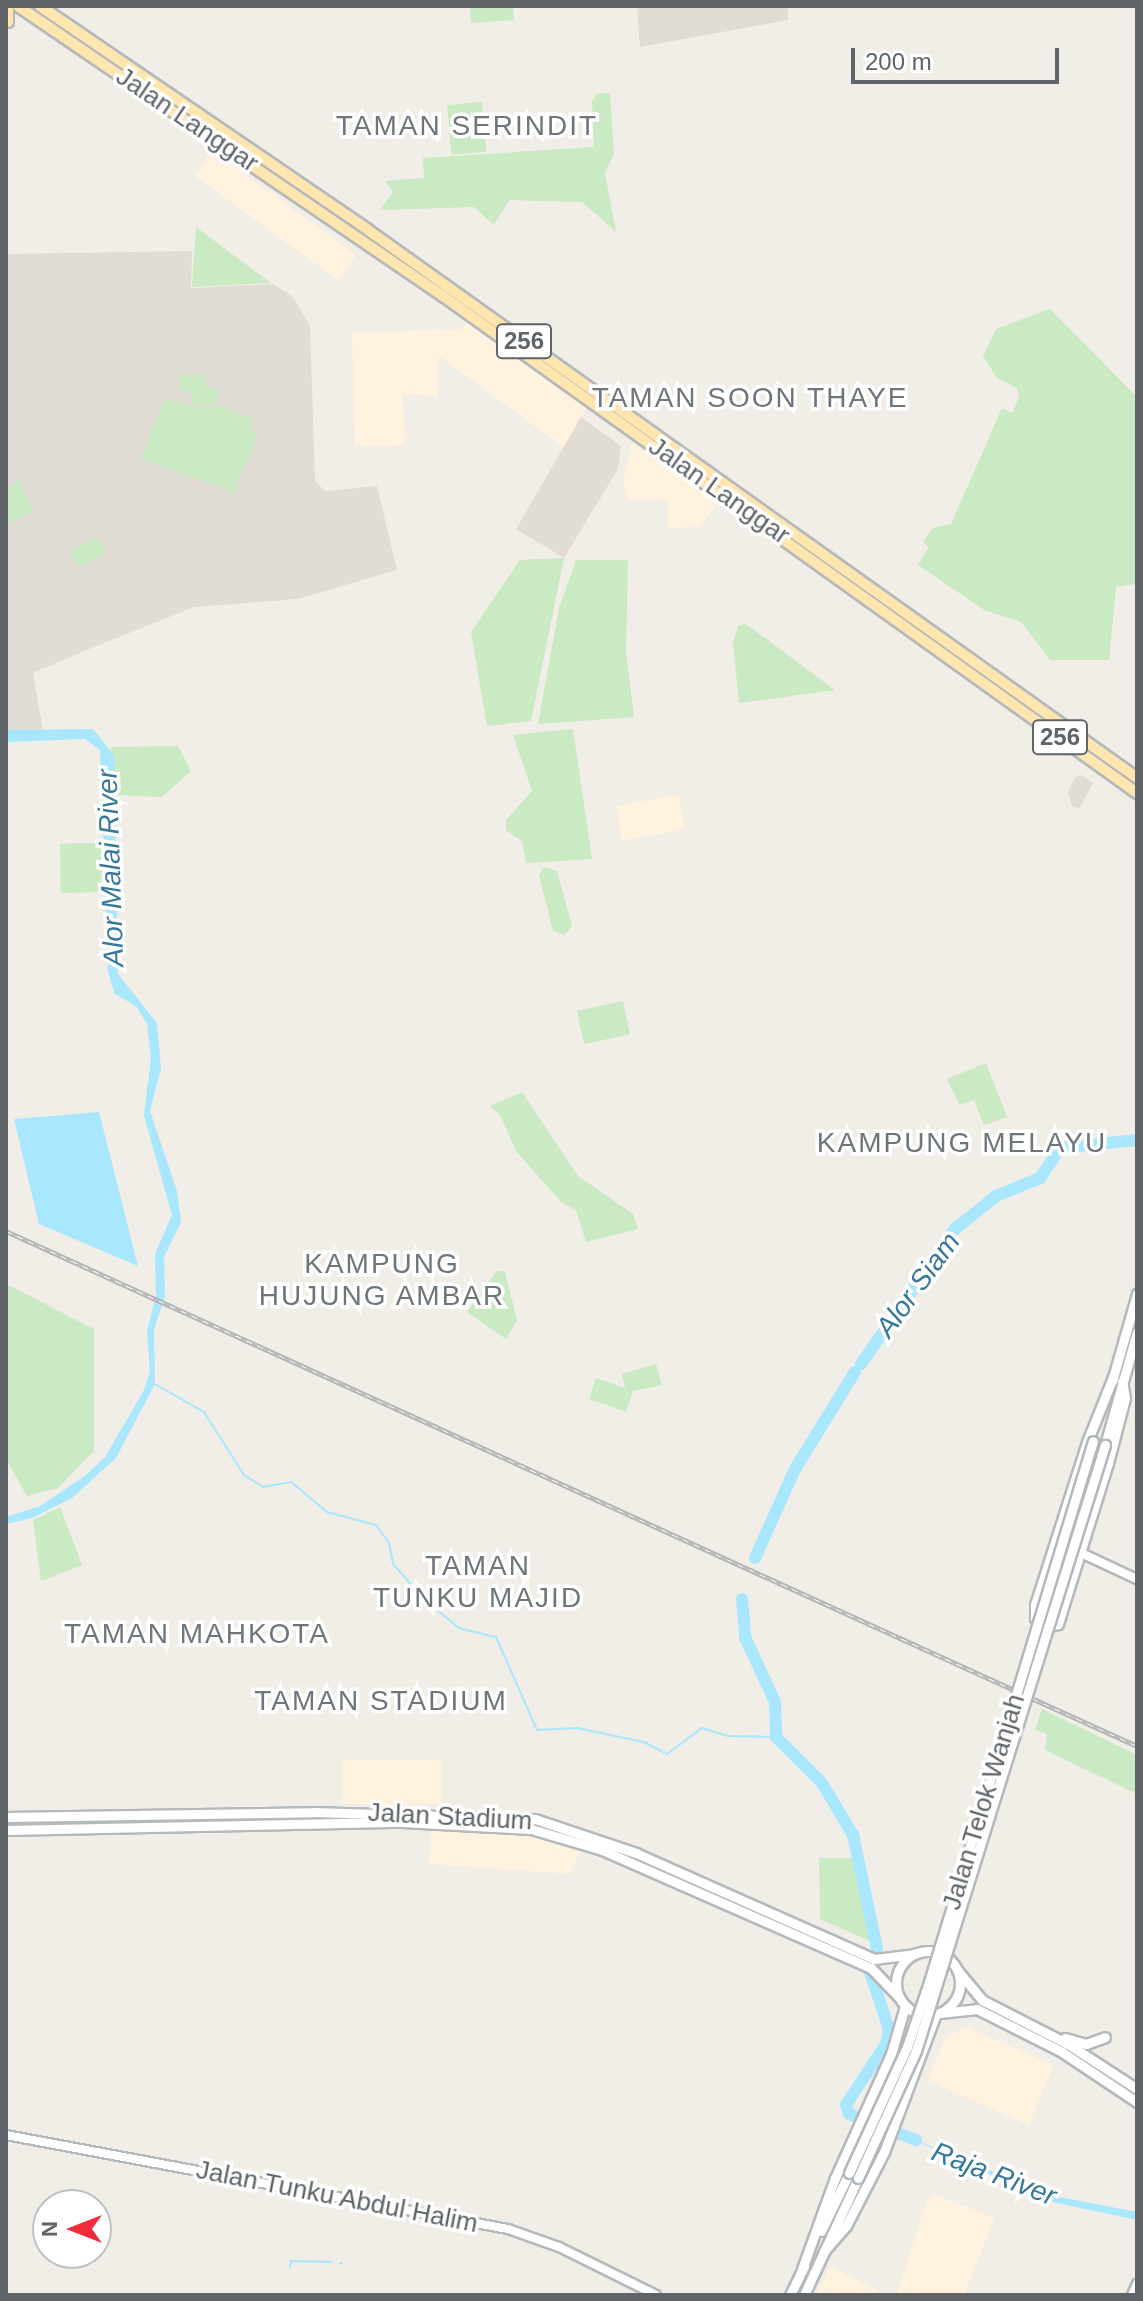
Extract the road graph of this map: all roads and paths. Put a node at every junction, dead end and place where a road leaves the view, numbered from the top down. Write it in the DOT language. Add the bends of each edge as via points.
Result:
graph roads {
  1 [pos="8,6"];
  2 [pos="18,6"];
  3 [pos="40,6"];
  4 [pos="8,22"];
  5 [pos="735,497"];
  6 [pos="1137,778"];
  7 [pos="1137,792"];
  8 [pos="1137,1294"];
  9 [pos="1137,1332"];
  10 [pos="1118,1379"];
  11 [pos="1079,1552"];
  12 [pos="1137,1579"];
  13 [pos="6,1817"];
  14 [pos="6,1830"];
  15 [pos="912,1954"];
  16 [pos="957,1970"];
  17 [pos="902,2002"];
  18 [pos="938,2013"];
  19 [pos="1043,2031"];
  20 [pos="1105,2037"];
  21 [pos="1137,2089"];
  22 [pos="1137,2102"];
  23 [pos="6,2135"];
  24 [pos="854,2175"];
  25 [pos="824,2251"];
  26 [pos="802,2269"];
  27 [pos="1137,2284"];
  28 [pos="656,2295"];
  29 [pos="790,2295"];
  30 [pos="804,2295"];
  31 [pos="1132,2295"];
  1 -- 4 [label="main road"];
  2 -- 5 [label="main road, Jalan Langgar / 256"];
  3 -- 5 [label="main road, Jalan Langgar / 256" via="334,206"];
  5 -- 6 [label="main road, Jalan Langgar / 256"];
  5 -- 7 [label="main road, Jalan Langgar / 256"];
  8 -- 10 [label="main road, Jalan Telok Wanjah"];
  9 -- 10 [label="main road, Jalan Telok Wanjah"];
  10 -- 11 [label="main road" via="1125,1398"];
  10 -- 11 [label="main road" via="1087,1442 1035,1605 1035,1618 1045,1627 1058,1624"];
  10 -- 24 [label="main road, Jalan Telok Wanjah, bridge" via="1093,1441 929,1982"];
  10 -- 24 [label="main road, Jalan Telok Wanjah, bridge" via="1105,1445 960,1920 916,2051"];
  11 -- 12 [label="street"];
  13 -- 15 [label="main road, Jalan Stadium" via="313,1812 535,1819 636,1853 874,1959"];
  14 -- 17 [label="main road, Jalan Stadium" via="402,1822 531,1829 631,1862 864,1964"];
  15 -- 16 [label="main road" via="940,1953"];
  15 -- 17 [label="main road" via="896,1978"];
  16 -- 18 [label="main road" via="959,1991"];
  16 -- 19 [label="main road" via="982,2000"];
  17 -- 18 [label="main road" via="925,2015"];
  17 -- 26 [label="main road"];
  18 -- 22 [label="main road" via="977,2009 1062,2052"];
  18 -- 25 [label="main road" via="884,2152 846,2226"];
  19 -- 20 [label="main road" via="1086,2044"];
  19 -- 21 [label="main road"];
  23 -- 28 [label="street, Jalan Tunku Abdul Halim" via="508,2229 556,2245"];
  24 -- 25 [label="main road, Jalan Telok Wanjah"];
  24 -- 26 [label="main road, Jalan Telok Wanjah"];
  25 -- 30 [label="main road, Jalan Telok Wanjah"];
  26 -- 29 [label="main road, Jalan Telok Wanjah"];
  27 -- 31 [label="street"];
}
